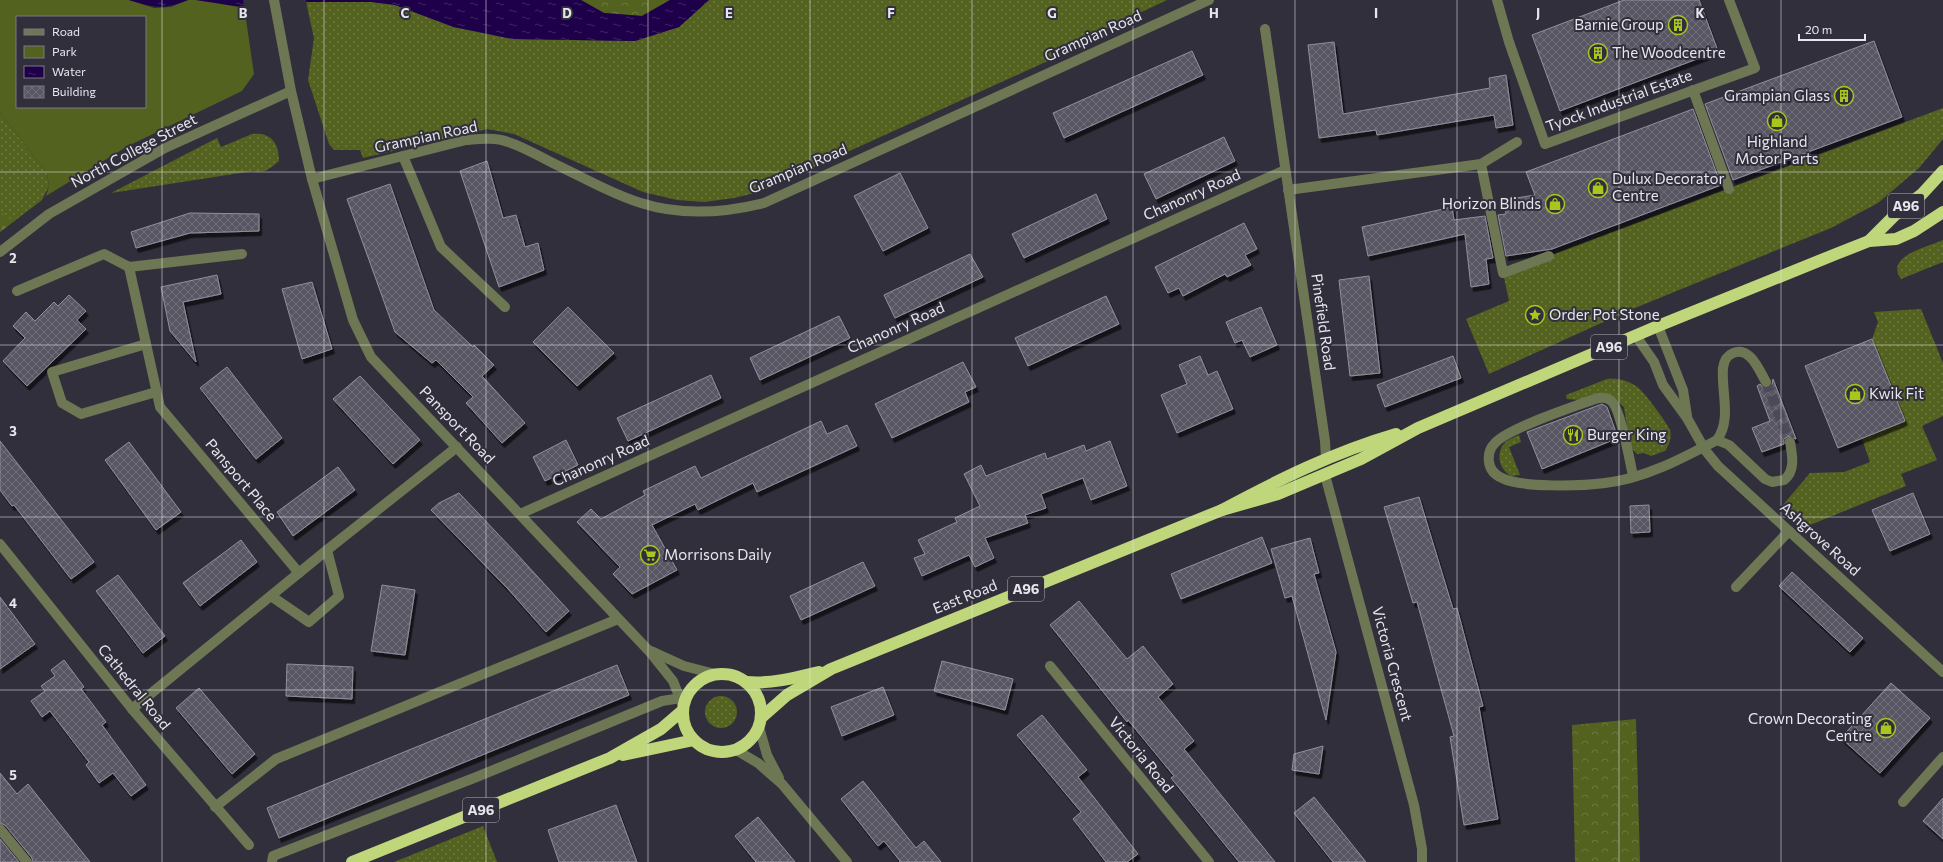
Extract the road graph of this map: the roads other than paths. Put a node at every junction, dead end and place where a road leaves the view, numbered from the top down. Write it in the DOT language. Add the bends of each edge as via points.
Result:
graph roads {
  1 [pos="274,0"];
  2 [pos="1210,0"];
  3 [pos="1497,0"];
  4 [pos="1729,0"];
  5 [pos="1265,29"];
  6 [pos="1693,90"];
  7 [pos="291,92"];
  8 [pos="1517,142"];
  9 [pos="403,156"];
  10 [pos="1481,164"];
  11 [pos="1285,170"];
  12 [pos="1943,171"];
  13 [pos="312,179"];
  14 [pos="1729,189"];
  15 [pos="1288,190"];
  16 [pos="1943,212"];
  17 [pos="1869,241"];
  18 [pos="0,252"];
  19 [pos="242,254"];
  20 [pos="1549,256"];
  21 [pos="129,267"];
  22 [pos="17,291"];
  23 [pos="505,307"];
  24 [pos="1658,326"];
  25 [pos="1636,336"];
  26 [pos="146,344"];
  27 [pos="1766,382"];
  28 [pos="156,392"];
  29 [pos="1687,418"];
  30 [pos="1418,428"];
  31 [pos="1718,440"];
  32 [pos="1790,442"];
  33 [pos="457,447"];
  34 [pos="1704,447"];
  35 [pos="1326,459"];
  36 [pos="1325,474"];
  37 [pos="1633,476"];
  38 [pos="1222,510"];
  39 [pos="520,514"];
  40 [pos="1789,531"];
  41 [pos="0,544"];
  42 [pos="327,550"];
  43 [pos="299,573"];
  44 [pos="1736,587"];
  45 [pos="271,596"];
  46 [pos="618,619"];
  47 [pos="649,650"];
  48 [pos="1050,666"];
  49 [pos="831,669"];
  50 [pos="1943,672"];
  51 [pos="715,674"];
  52 [pos="747,682"];
  53 [pos="682,705"];
  54 [pos="132,709"];
  55 [pos="760,722"];
  56 [pos="694,740"];
  57 [pos="736,750"];
  58 [pos="1943,757"];
  59 [pos="610,758"];
  60 [pos="782,784"];
  61 [pos="1903,802"];
  62 [pos="215,807"];
  63 [pos="0,829"];
  64 [pos="249,845"];
  65 [pos="27,862"];
  66 [pos="272,862"];
  67 [pos="352,862"];
  68 [pos="847,862"];
  69 [pos="1209,862"];
  70 [pos="1422,862"];
  1 -- 7 [label="street, Pansport Road"];
  2 -- 9 [label="street, Grampian Road" via="764,203 736,209 703,212 665,209 640,203 507,142 488,139 466,140"];
  3 -- 6 [label="street, Tyock Industrial Estate" via="1545,144"];
  4 -- 6 [label="street, Tyock Industrial Estate" via="1755,68"];
  5 -- 11 [label="street, Pinefield Road"];
  6 -- 14 [label="street"];
  7 -- 13 [label="street, Pansport Road"];
  7 -- 18 [label="street, North College Street" via="165,148 49,214"];
  8 -- 10 [label="street"];
  9 -- 13 [label="street, Grampian Road"];
  9 -- 23 [label="street" via="441,247"];
  10 -- 15 [label="street"];
  10 -- 20 [label="street" via="1504,273"];
  11 -- 15 [label="street, Pinefield Road"];
  11 -- 39 [label="street, Chanonry Road"];
  12 -- 17 [label="highway, A96" via="1922,194 1895,215"];
  13 -- 33 [label="street, Pansport Road" via="353,320 371,357"];
  15 -- 35 [label="street, Pinefield Road"];
  16 -- 17 [label="highway, A96" via="1914,231 1896,239"];
  17 -- 24 [label="highway, A96"];
  19 -- 21 [label="street"];
  21 -- 22 [label="street" via="104,254"];
  21 -- 26 [label="street"];
  24 -- 25 [label="highway, A96"];
  24 -- 29 [label="street, Ashgrove Road" via="1683,390"];
  25 -- 29 [label="street, Ashgrove Road" via="1654,362 1663,385"];
  25 -- 30 [label="highway, A96"];
  26 -- 28 [label="street"];
  26 -- 28 [label="street" via="52,372 62,403 81,414"];
  27 -- 31 [label="street" via="1756,363 1748,355 1737,352 1728,356 1722,377 1724,426"];
  28 -- 43 [label="street, Pansport Place" via="160,407"];
  29 -- 34 [label="street, Ashgrove Road"];
  30 -- 35 [label="highway, A96" via="1358,446"];
  30 -- 36 [label="highway, A96" via="1360,459"];
  31 -- 32 [label="street" via="1729,446 1765,479 1772,482 1784,480 1792,469"];
  31 -- 34 [label="street"];
  33 -- 39 [label="street, Pansport Road"];
  33 -- 42 [label="street"];
  34 -- 37 [label="street" via="1671,464"];
  34 -- 40 [label="street, Ashgrove Road" via="1718,466"];
  35 -- 38 [label="highway, A96" via="1274,481"];
  36 -- 38 [label="highway, A96" via="1278,494"];
  36 -- 70 [label="street, Victoria Crescent" via="1414,805"];
  37 -- 37 [label="street" via="1605,483 1539,484 1506,480 1496,475 1489,461 1492,447 1499,439 1516,429 1600,398 1609,399 1616,405"];
  38 -- 49 [label="highway, East Road / A96"];
  39 -- 46 [label="street, Pansport Road"];
  40 -- 44 [label="street"];
  40 -- 50 [label="street, Ashgrove Road"];
  41 -- 54 [label="street, Cathedral Road"];
  42 -- 43 [label="street"];
  42 -- 45 [label="street" via="339,596 309,622"];
  43 -- 45 [label="street"];
  45 -- 54 [label="street"];
  46 -- 47 [label="street, Pansport Road"];
  46 -- 62 [label="street" via="276,759"];
  47 -- 51 [label="street" via="684,666"];
  47 -- 53 [label="street" via="673,681"];
  48 -- 69 [label="street, Victoria Road"];
  49 -- 52 [label="highway, A96" via="782,681"];
  49 -- 55 [label="highway, A96" via="787,695"];
  51 -- 52 [label="highway, A96" via="732,674"];
  51 -- 53 [label="highway, A96" via="706,676 691,688"];
  52 -- 55 [label="highway" via="756,691 761,704"];
  53 -- 56 [label="highway" via="685,727"];
  53 -- 59 [label="highway, A96" via="661,730"];
  53 -- 66 [label="street" via="662,701 273,856"];
  54 -- 62 [label="street, Cathedral Road"];
  55 -- 57 [label="highway, A96" via="748,744"];
  55 -- 60 [label="street" via="768,756"];
  56 -- 57 [label="highway" via="713,751"];
  56 -- 59 [label="highway, A96"];
  57 -- 60 [label="street" via="758,763"];
  58 -- 61 [label="street"];
  59 -- 67 [label="highway, A96"];
  60 -- 68 [label="street"];
  62 -- 64 [label="street, Cathedral Road"];
  63 -- 65 [label="street"];
}
